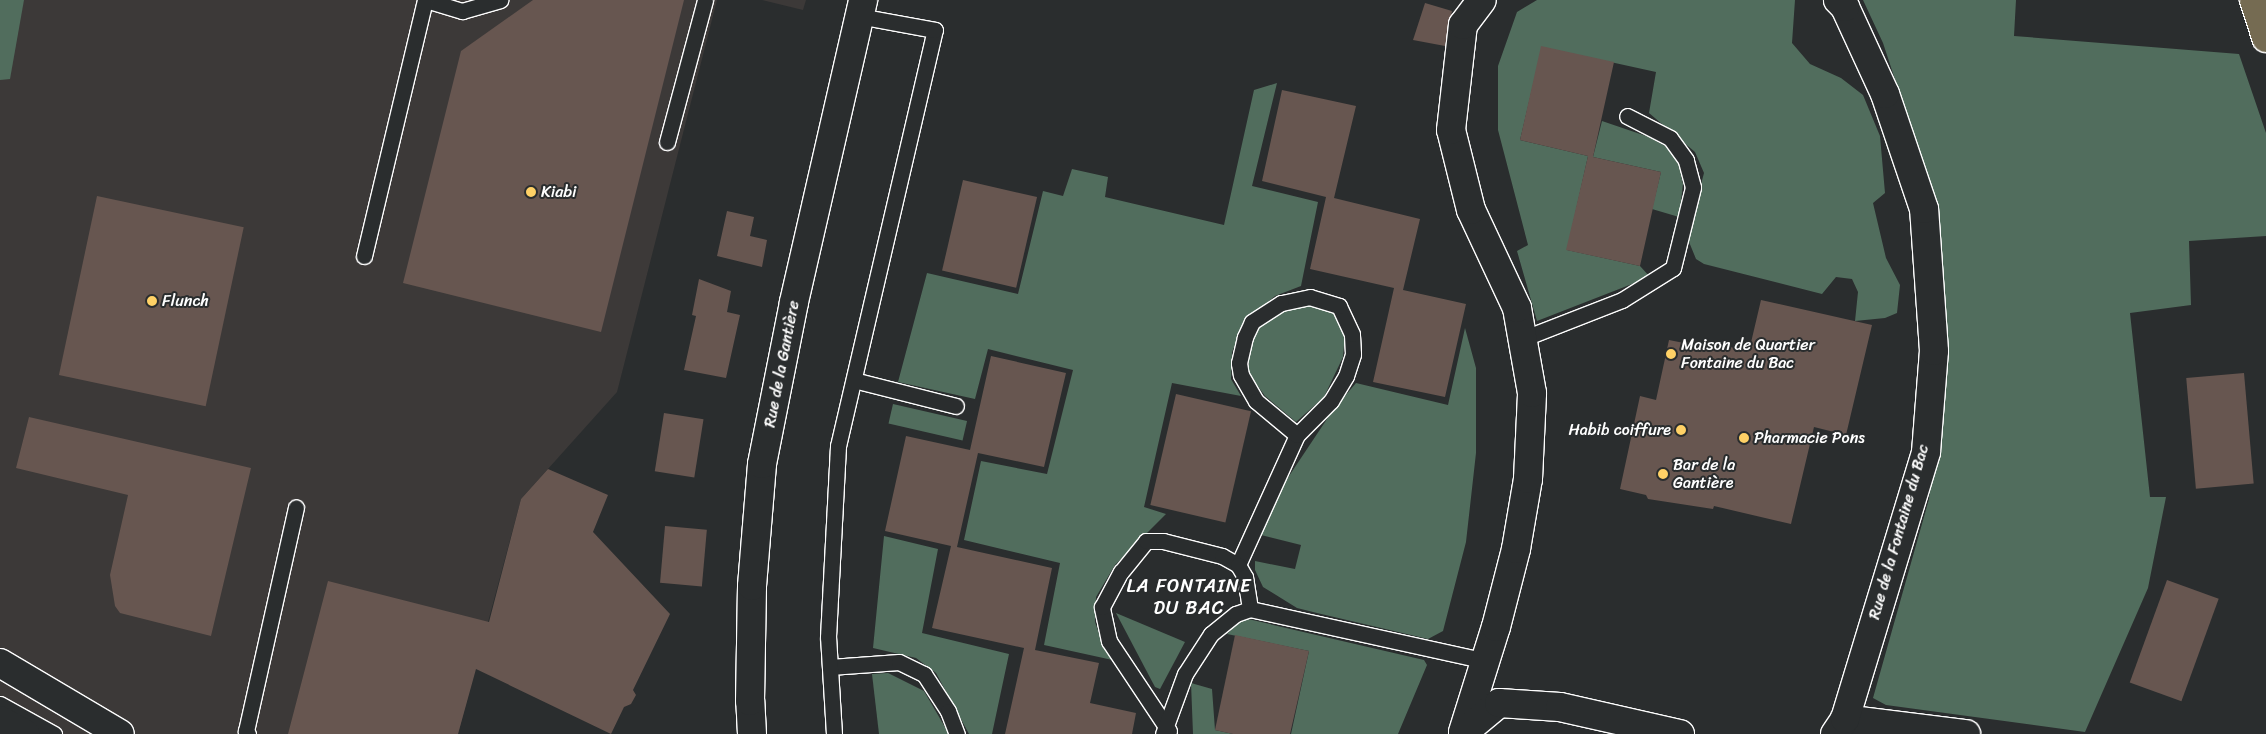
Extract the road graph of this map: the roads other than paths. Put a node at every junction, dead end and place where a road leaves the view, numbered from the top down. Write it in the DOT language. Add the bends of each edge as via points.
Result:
graph roads {
  1 [pos="425,0"];
  2 [pos="500,0"];
  3 [pos="705,0"];
  4 [pos="1482,0"];
  5 [pos="1838,0"];
  6 [pos="2254,0"];
  7 [pos="861,8"];
  8 [pos="2266,38"];
  9 [pos="1627,116"];
  10 [pos="667,142"];
  11 [pos="364,256"];
  12 [pos="1522,339"];
  13 [pos="854,380"];
  14 [pos="956,406"];
  15 [pos="1297,435"];
  16 [pos="296,508"];
  17 [pos="1238,565"];
  18 [pos="1250,608"];
  19 [pos="1486,661"];
  20 [pos="0,663"];
  21 [pos="830,667"];
  22 [pos="0,704"];
  23 [pos="0,720"];
  24 [pos="1840,726"];
  25 [pos="1167,732"];
  26 [pos="1463,733"];
  27 [pos="25,734"];
  28 [pos="54,734"];
  29 [pos="120,734"];
  30 [pos="248,734"];
  31 [pos="752,734"];
  32 [pos="834,734"];
  33 [pos="958,734"];
  34 [pos="1680,734"];
  35 [pos="1966,734"];
  1 -- 2 [label="lane" via="462,11"];
  1 -- 11 [label="lane"];
  3 -- 10 [label="lane"];
  4 -- 12 [label="street" via="1463,26 1452,130 1471,210 1517,308"];
  5 -- 24 [label="street, Rue de la Fontaine du Bac" via="1845,7 1885,94 1924,209 1934,352 1926,452"];
  6 -- 8 [label="main road"];
  7 -- 13 [label="lane" via="935,30"];
  7 -- 31 [label="street, Rue de la Gantière" via="794,302 762,464 752,586"];
  9 -- 12 [label="lane" via="1670,138 1686,160 1693,186 1673,268 1622,300"];
  12 -- 19 [label="street" via="1532,393 1528,479 1516,549"];
  13 -- 14 [label="lane"];
  13 -- 21 [label="lane" via="838,446 828,637"];
  15 -- 15 [label="lane" via="1330,401 1346,376 1353,354 1352,334 1339,306 1310,297 1281,303 1252,322 1239,363 1241,375 1256,402"];
  15 -- 17 [label="lane"];
  16 -- 30 [label="lane" via="246,730"];
  17 -- 18 [label="lane" via="1245,577"];
  17 -- 25 [label="lane" via="1222,556 1163,541 1146,541 1121,572 1102,608 1109,641 1150,698"];
  18 -- 19 [label="lane"];
  18 -- 25 [label="lane" via="1236,614 1211,634 1184,674"];
  19 -- 26 [label="street"];
  20 -- 29 [label="street"];
  21 -- 32 [label="lane"];
  21 -- 33 [label="lane" via="899,662 924,674 948,711"];
  22 -- 28 [label="lane"];
  23 -- 27 [label="street"];
  24 -- 35 [label="street, Rue de la Fontaine du Bac"];
  26 -- 34 [label="street" via="1499,703 1560,707"];
}
